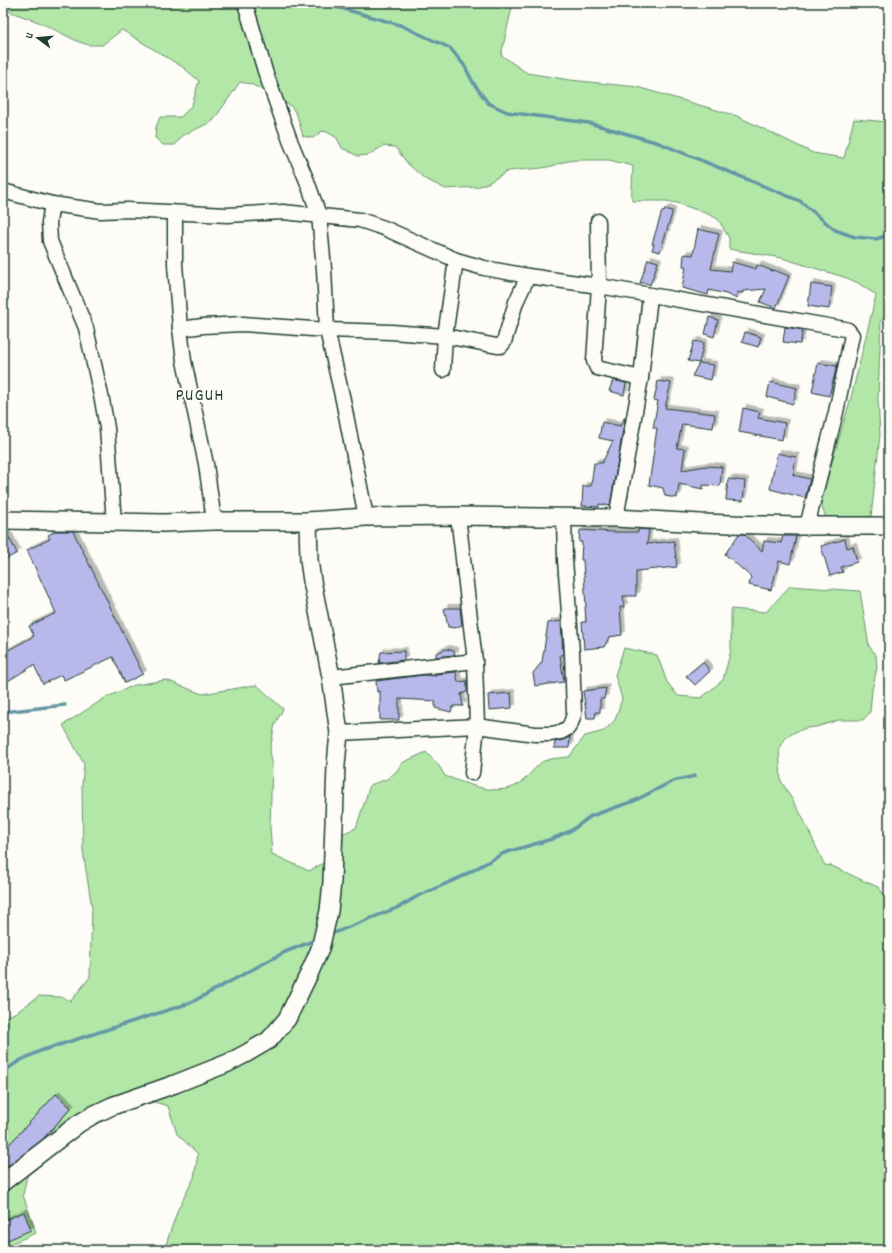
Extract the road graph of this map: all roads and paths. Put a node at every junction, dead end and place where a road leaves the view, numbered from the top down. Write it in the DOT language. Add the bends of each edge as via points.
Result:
graph roads {
  1 [pos="245,3"];
  2 [pos="3,191"];
  3 [pos="52,204"];
  4 [pos="175,213"];
  5 [pos="319,216"];
  6 [pos="598,220"];
  7 [pos="456,260"];
  8 [pos="528,276"];
  9 [pos="599,286"];
  10 [pos="650,296"];
  11 [pos="180,329"];
  12 [pos="327,330"];
  13 [pos="445,336"];
  14 [pos="444,370"];
  15 [pos="641,378"];
  16 [pos="458,516"];
  17 [pos="366,517"];
  18 [pos="564,518"];
  19 [pos="616,518"];
  20 [pos="3,520"];
  21 [pos="214,521"];
  22 [pos="308,521"];
  23 [pos="114,522"];
  24 [pos="807,526"];
  25 [pos="889,526"];
  26 [pos="475,661"];
  27 [pos="331,677"];
  28 [pos="477,726"];
  29 [pos="339,733"];
  30 [pos="472,773"];
  31 [pos="3,1182"];
  1 -- 5 [label="street" via="274,97"];
  2 -- 3 [label="street"];
  3 -- 4 [label="street" via="101,211"];
  3 -- 23 [label="street" via="49,222 50,242 86,328 102,400 107,428"];
  4 -- 5 [label="street" via="227,215 283,212"];
  4 -- 11 [label="street" via="175,264"];
  5 -- 7 [label="street" via="360,220"];
  5 -- 12 [label="street"];
  6 -- 9 [label="street"];
  7 -- 8 [label="street"];
  7 -- 13 [label="street"];
  8 -- 9 [label="street"];
  8 -- 13 [label="street" via="501,346"];
  9 -- 10 [label="street"];
  9 -- 15 [label="street" via="595,365 601,369"];
  10 -- 15 [label="street"];
  10 -- 24 [label="street" via="798,320 850,332 852,335 836,412"];
  11 -- 12 [label="street" via="242,324"];
  11 -- 21 [label="street" via="206,464"];
  12 -- 13 [label="street"];
  12 -- 17 [label="street"];
  13 -- 14 [label="street"];
  15 -- 19 [label="street"];
  16 -- 17 [label="street"];
  16 -- 18 [label="street"];
  16 -- 26 [label="street"];
  17 -- 22 [label="street"];
  18 -- 19 [label="street"];
  18 -- 28 [label="street" via="572,652 574,714 571,723 568,728 551,734"];
  19 -- 24 [label="street"];
  20 -- 23 [label="street"];
  21 -- 22 [label="street"];
  21 -- 23 [label="street"];
  22 -- 27 [label="street" via="312,581"];
  24 -- 25 [label="street"];
  26 -- 27 [label="street"];
  26 -- 28 [label="street"];
  27 -- 29 [label="street"];
  28 -- 29 [label="street"];
  28 -- 30 [label="street"];
  29 -- 31 [label="street" via="329,911 320,949 287,1019 269,1040 216,1068 93,1115"];
}
